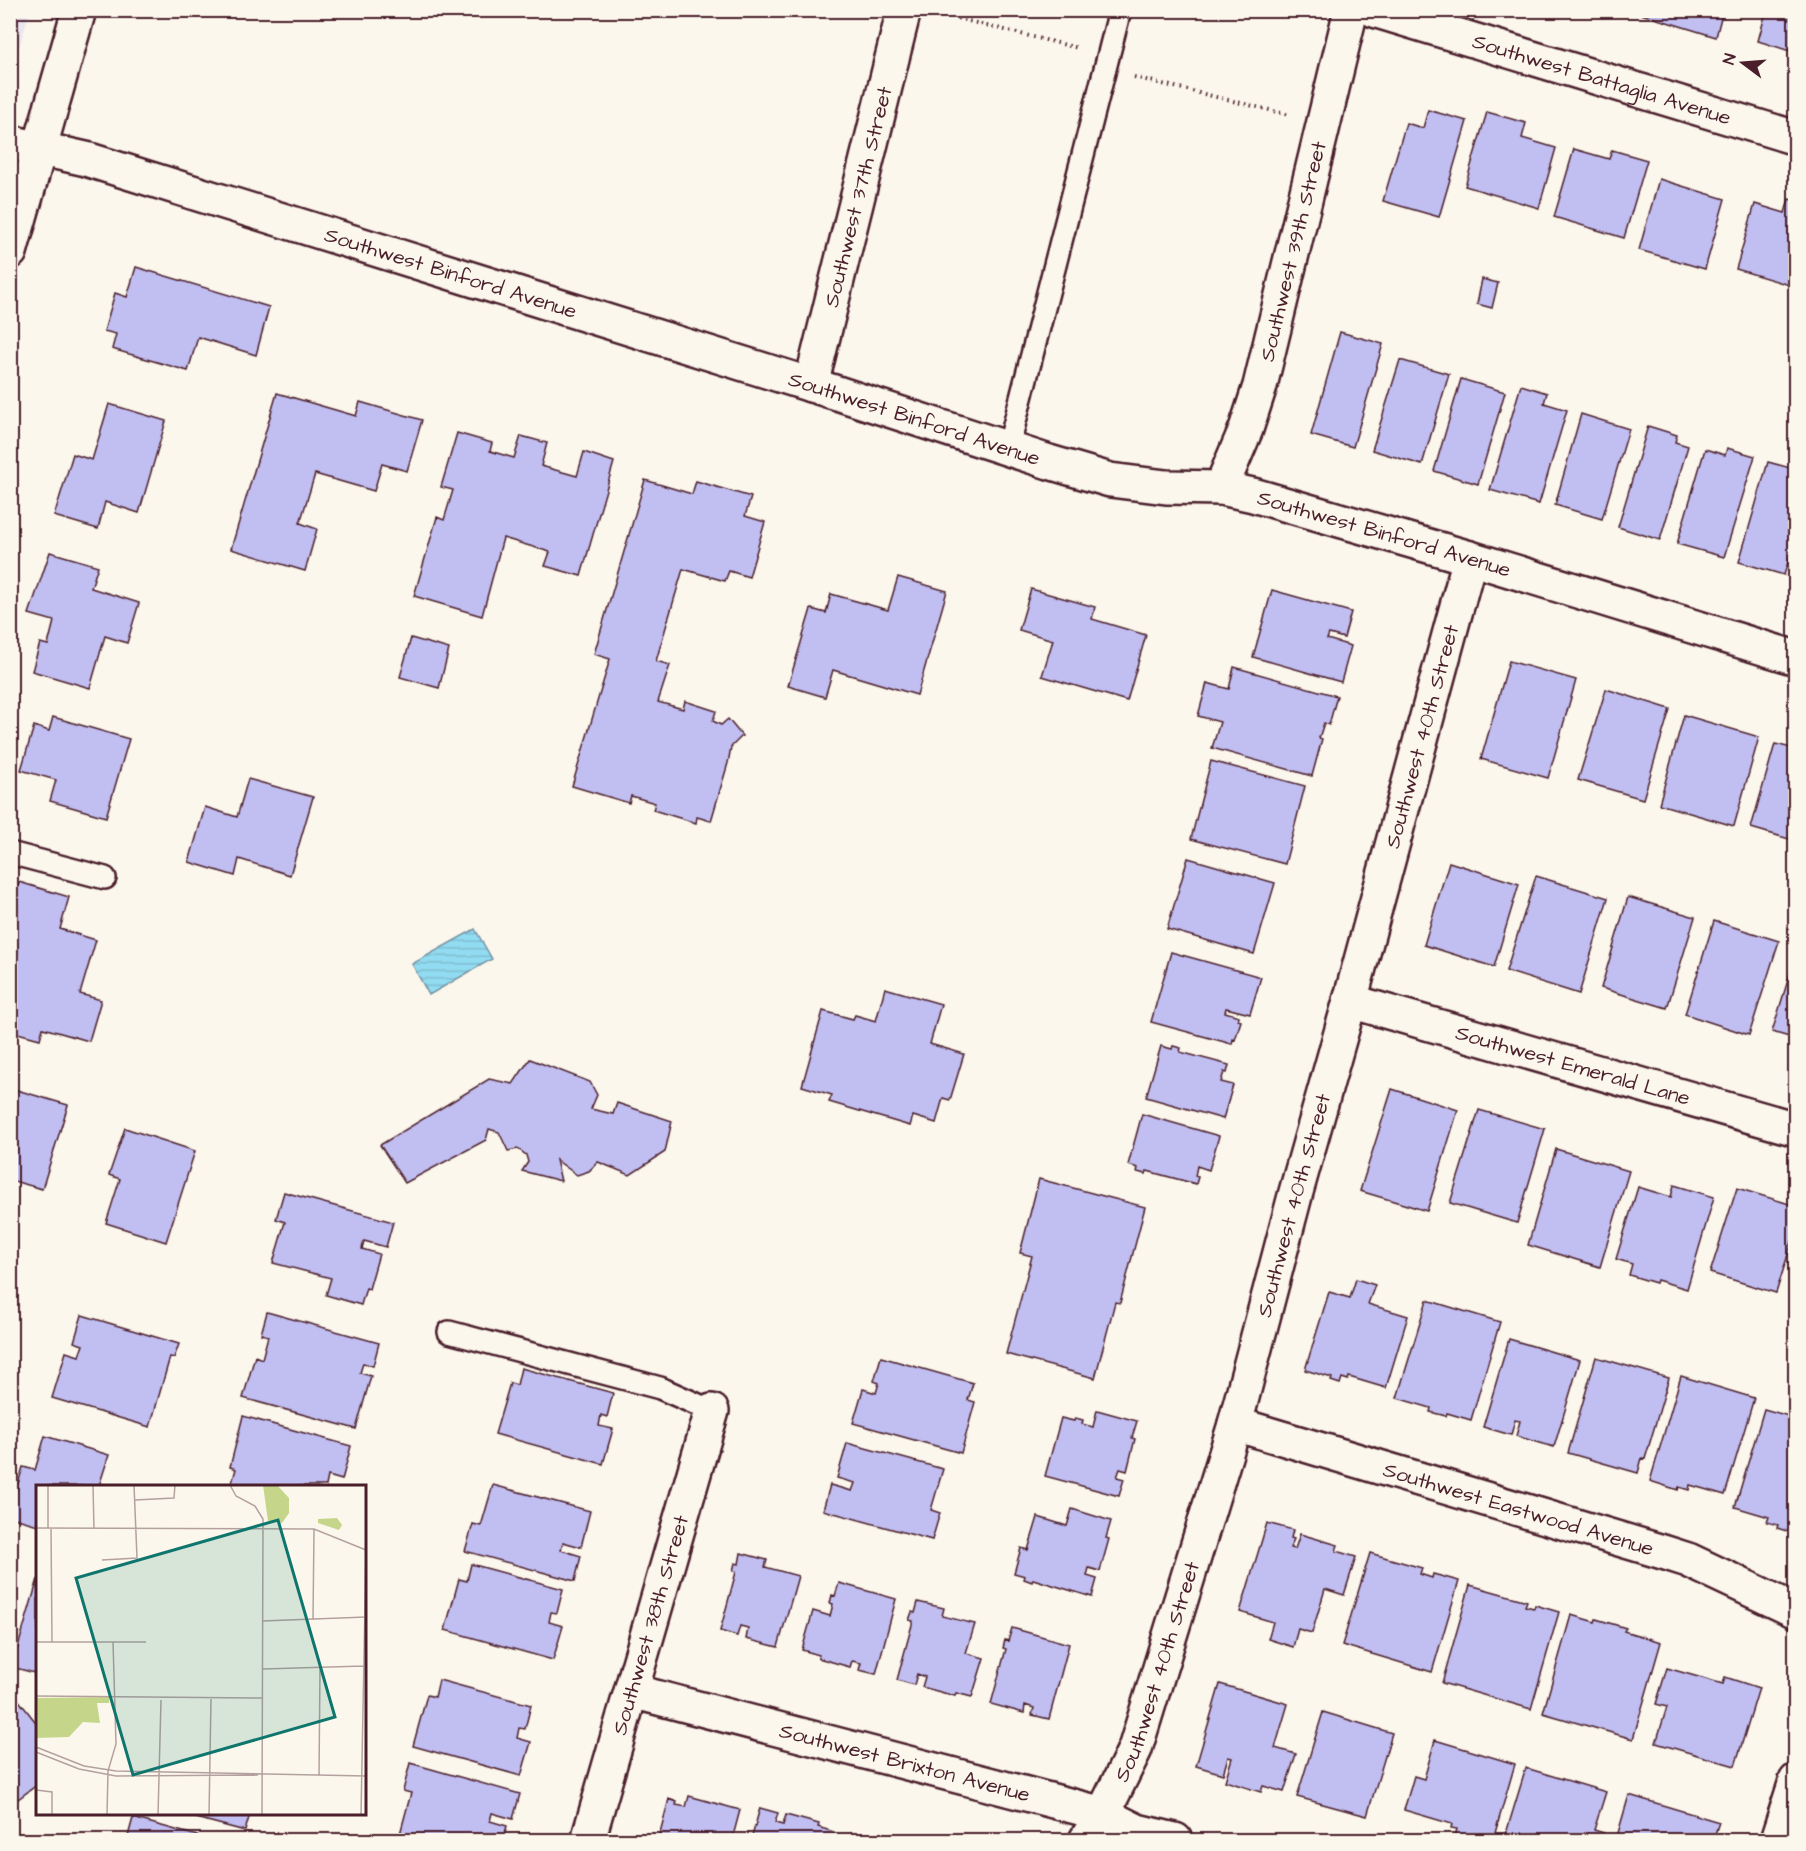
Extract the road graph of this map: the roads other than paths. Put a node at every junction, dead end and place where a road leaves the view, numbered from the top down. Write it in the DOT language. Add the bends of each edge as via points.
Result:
graph roads {
  1 [pos="79,10"];
  2 [pos="1120,10"];
  3 [pos="1351,10"];
  4 [pos="1374,10"];
  5 [pos="920,12"];
  6 [pos="1796,138"];
  7 [pos="25,145"];
  8 [pos="10,252"];
  9 [pos="811,385"];
  10 [pos="1008,449"];
  11 [pos="1221,488"];
  12 [pos="1470,558"];
  13 [pos="1796,658"];
  14 [pos="10,853"];
  15 [pos="105,878"];
  16 [pos="1350,1001"];
  17 [pos="1796,1129"];
  18 [pos="449,1332"];
  19 [pos="712,1411"];
  20 [pos="1234,1425"];
  21 [pos="1796,1611"];
  22 [pos="632,1691"];
  23 [pos="1796,1781"];
  24 [pos="1095,1827"];
  25 [pos="588,1840"];
  26 [pos="1175,1840"];
  27 [pos="1777,1840"];
  1 -- 7 [label="street"];
  2 -- 10 [label="lane"];
  3 -- 11 [label="street, Southwest 39th Street" via="1260,386"];
  4 -- 6 [label="street, Southwest Battaglia Avenue"];
  5 -- 9 [label="street, Southwest 37th Street"];
  7 -- 8 [label="street"];
  7 -- 9 [label="street, Southwest Binford Avenue" via="97,162"];
  9 -- 10 [label="street, Southwest Binford Avenue"];
  10 -- 11 [label="street, Southwest Binford Avenue" via="1110,480"];
  11 -- 12 [label="street, Southwest Binford Avenue"];
  12 -- 13 [label="street, Southwest Binford Avenue"];
  12 -- 16 [label="street, Southwest 40th Street"];
  14 -- 15 [label="lane"];
  16 -- 17 [label="street, Southwest Emerald Lane"];
  16 -- 20 [label="street, Southwest 40th Street"];
  18 -- 19 [label="lane" via="660,1388"];
  19 -- 22 [label="street, Southwest 38th Street"];
  20 -- 21 [label="street, Southwest Eastwood Avenue" via="1666,1552"];
  20 -- 24 [label="street, Southwest 40th Street" via="1136,1749"];
  22 -- 24 [label="street, Southwest Brixton Avenue"];
  22 -- 25 [label="street, Southwest 38th Street"];
  23 -- 27 [label="street"];
  24 -- 26 [label="street, Southwest Brixton Avenue"];
}
